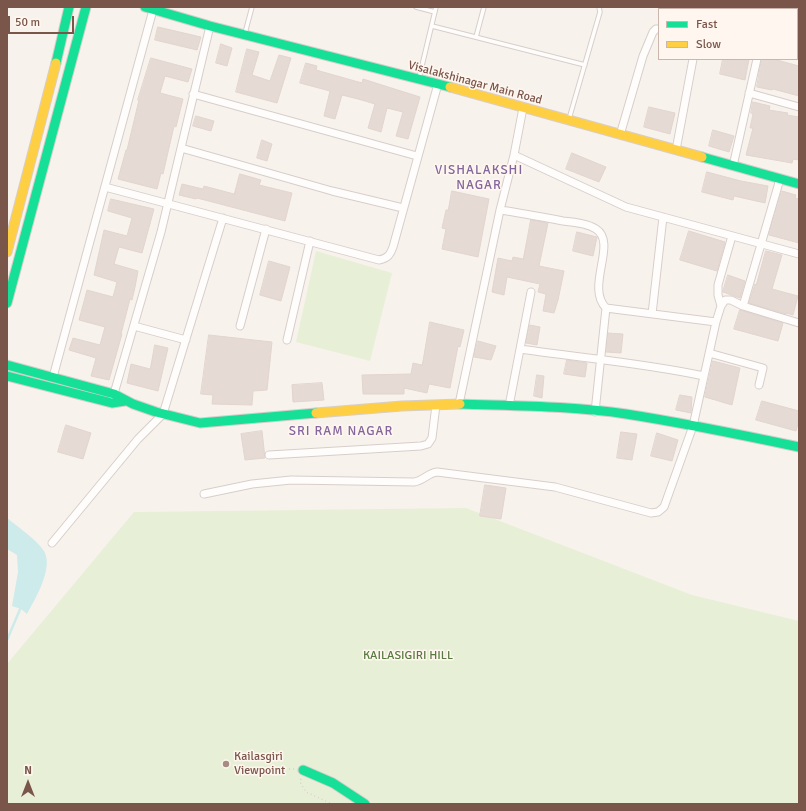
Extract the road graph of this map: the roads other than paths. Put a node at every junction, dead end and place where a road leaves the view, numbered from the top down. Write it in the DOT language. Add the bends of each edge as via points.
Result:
graph roads {
  1 [pos="69,7"];
  2 [pos="86,7"];
  3 [pos="252,7"];
  4 [pos="416,7"];
  5 [pos="436,7"];
  6 [pos="484,7"];
  7 [pos="599,7"];
  8 [pos="149,8"];
  9 [pos="435,12"];
  10 [pos="210,26"];
  11 [pos="432,26"];
  12 [pos="658,29"];
  13 [pos="244,34"];
  14 [pos="476,37"];
  15 [pos="694,60"];
  16 [pos="757,60"];
  17 [pos="585,65"];
  18 [pos="419,79"];
  19 [pos="438,84"];
  20 [pos="749,93"];
  21 [pos="193,94"];
  22 [pos="799,107"];
  23 [pos="523,108"];
  24 [pos="569,121"];
  25 [pos="620,135"];
  26 [pos="181,148"];
  27 [pos="676,150"];
  28 [pos="514,155"];
  29 [pos="417,156"];
  30 [pos="733,166"];
  31 [pos="780,179"];
  32 [pos="799,184"];
  33 [pos="105,187"];
  34 [pos="168,204"];
  35 [pos="403,208"];
  36 [pos="500,210"];
  37 [pos="663,217"];
  38 [pos="223,218"];
  39 [pos="266,229"];
  40 [pos="732,236"];
  41 [pos="310,241"];
  42 [pos="762,244"];
  43 [pos="7,252"];
  44 [pos="799,254"];
  45 [pos="531,292"];
  46 [pos="7,303"];
  47 [pos="721,306"];
  48 [pos="743,306"];
  49 [pos="606,308"];
  50 [pos="652,314"];
  51 [pos="716,322"];
  52 [pos="799,323"];
  53 [pos="134,326"];
  54 [pos="240,326"];
  55 [pos="186,340"];
  56 [pos="287,340"];
  57 [pos="520,349"];
  58 [pos="709,353"];
  59 [pos="601,360"];
  60 [pos="7,365"];
  61 [pos="7,376"];
  62 [pos="704,376"];
  63 [pos="53,377"];
  64 [pos="759,385"];
  65 [pos="114,394"];
  66 [pos="125,401"];
  67 [pos="112,403"];
  68 [pos="459,404"];
  69 [pos="436,405"];
  70 [pos="509,406"];
  71 [pos="595,412"];
  72 [pos="164,414"];
  73 [pos="693,426"];
  74 [pos="799,448"];
  75 [pos="269,455"];
  76 [pos="204,494"];
  77 [pos="52,543"];
  78 [pos="304,770"];
  79 [pos="365,804"];
  1 -- 43 [label="street"];
  2 -- 46 [label="street"];
  3 -- 13 [label="lane"];
  4 -- 9 [label="lane"];
  5 -- 9 [label="lane"];
  6 -- 14 [label="lane"];
  7 -- 17 [label="lane" via="600,12"];
  8 -- 10 [label="street, Visalakshinagar Main Road"];
  8 -- 33 [label="street"];
  9 -- 11 [label="lane"];
  10 -- 13 [label="street, Visalakshinagar Main Road"];
  10 -- 21 [label="street"];
  11 -- 14 [label="lane"];
  11 -- 18 [label="lane"];
  12 -- 25 [label="street" via="653,32 643,56"];
  13 -- 18 [label="street, Visalakshinagar Main Road"];
  14 -- 17 [label="lane"];
  15 -- 27 [label="street"];
  16 -- 20 [label="street"];
  17 -- 24 [label="lane"];
  18 -- 19 [label="street, Visalakshinagar Main Road"];
  19 -- 23 [label="street, Visalakshinagar Main Road"];
  19 -- 29 [label="street"];
  20 -- 22 [label="street"];
  20 -- 30 [label="street"];
  21 -- 26 [label="street"];
  21 -- 29 [label="street"];
  23 -- 24 [label="street, Visalakshinagar Main Road"];
  23 -- 28 [label="street"];
  24 -- 25 [label="street, Visalakshinagar Main Road"];
  25 -- 27 [label="street, Visalakshinagar Main Road"];
  26 -- 34 [label="street"];
  26 -- 35 [label="street" via="332,191"];
  27 -- 30 [label="street, Visalakshinagar Main Road"];
  28 -- 36 [label="street"];
  28 -- 37 [label="street" via="626,207"];
  29 -- 35 [label="street"];
  30 -- 31 [label="street, Visalakshinagar Main Road"];
  31 -- 32 [label="street, Visalakshinagar Main Road"];
  31 -- 42 [label="street"];
  33 -- 34 [label="street"];
  33 -- 63 [label="street"];
  34 -- 38 [label="street"];
  34 -- 53 [label="street"];
  35 -- 41 [label="street" via="391,254 386,259 380,260"];
  36 -- 49 [label="street" via="581,224 595,228 602,234 604,245 598,291 601,304"];
  36 -- 68 [label="street"];
  37 -- 40 [label="street"];
  37 -- 50 [label="street"];
  38 -- 39 [label="street"];
  38 -- 55 [label="street"];
  39 -- 41 [label="street"];
  39 -- 54 [label="street"];
  40 -- 42 [label="street"];
  40 -- 47 [label="street" via="718,285"];
  41 -- 56 [label="street"];
  42 -- 44 [label="street"];
  42 -- 48 [label="street"];
  45 -- 57 [label="street"];
  47 -- 48 [label="street" via="725,300 731,300"];
  47 -- 51 [label="street"];
  48 -- 52 [label="street"];
  49 -- 50 [label="street"];
  49 -- 59 [label="street"];
  50 -- 51 [label="street"];
  51 -- 58 [label="street"];
  53 -- 55 [label="street"];
  53 -- 65 [label="street"];
  55 -- 72 [label="street"];
  57 -- 59 [label="street"];
  57 -- 70 [label="street"];
  58 -- 62 [label="street"];
  58 -- 64 [label="street" via="763,368"];
  59 -- 62 [label="street"];
  59 -- 71 [label="street"];
  60 -- 63 [label="street"];
  61 -- 67 [label="street"];
  62 -- 73 [label="street"];
  63 -- 65 [label="street"];
  65 -- 66 [label="street"];
  65 -- 67 [label="street"];
  66 -- 67 [label="street"];
  66 -- 72 [label="street"];
  68 -- 69 [label="street"];
  68 -- 70 [label="street"];
  69 -- 72 [label="street" via="341,410 200,423"];
  69 -- 75 [label="street" via="432,438 428,444"];
  70 -- 71 [label="street"];
  71 -- 73 [label="street" via="625,414"];
  72 -- 77 [label="street" via="138,439"];
  73 -- 74 [label="street"];
  73 -- 76 [label="street" via="664,507 658,512 651,513 555,487 437,472 414,482 291,480 252,484"];
  78 -- 79 [label="street" via="333,783"];
}
